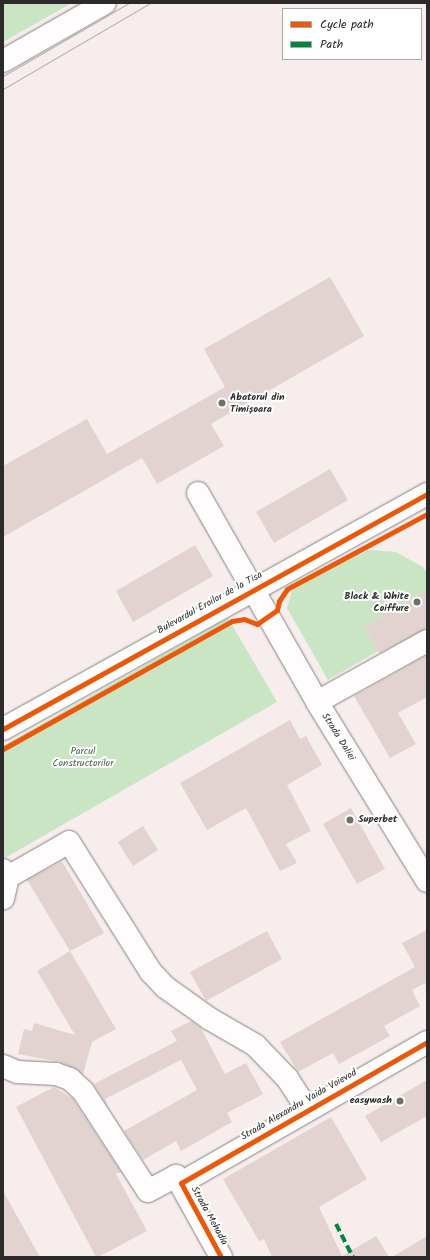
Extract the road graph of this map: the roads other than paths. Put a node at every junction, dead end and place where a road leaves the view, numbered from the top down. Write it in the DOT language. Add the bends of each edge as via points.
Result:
graph roads {
  1 [pos="105,3"];
  2 [pos="3,60"];
  3 [pos="198,493"];
  4 [pos="427,494"];
  5 [pos="254,590"];
  6 [pos="427,641"];
  7 [pos="317,702"];
  8 [pos="3,729"];
  9 [pos="427,881"];
  10 [pos="4,882"];
  11 [pos="427,1042"];
  12 [pos="3,1066"];
  13 [pos="308,1110"];
  14 [pos="181,1183"];
  15 [pos="217,1256"];
  1 -- 2 [label="street"];
  3 -- 5 [label="street, Strada Daliei"];
  4 -- 5 [label="street, Bulevardul Eroilor de la Tisa"];
  5 -- 7 [label="street, Strada Daliei"];
  5 -- 8 [label="street, Bulevardul Eroilor de la Tisa"];
  6 -- 7 [label="street"];
  7 -- 9 [label="street, Strada Daliei"];
  10 -- 13 [label="street" via="69,842 151,972 165,987 210,1019 255,1045 287,1078"];
  11 -- 13 [label="street, Strada Alexandru Vaida Voievod"];
  12 -- 14 [label="street, Strada Mehadia" via="17,1072 56,1074 70,1079 83,1091 148,1191 176,1176"];
  13 -- 14 [label="street, Strada Alexandru Vaida Voievod"];
  14 -- 15 [label="street, Strada Mehadia"];
}
